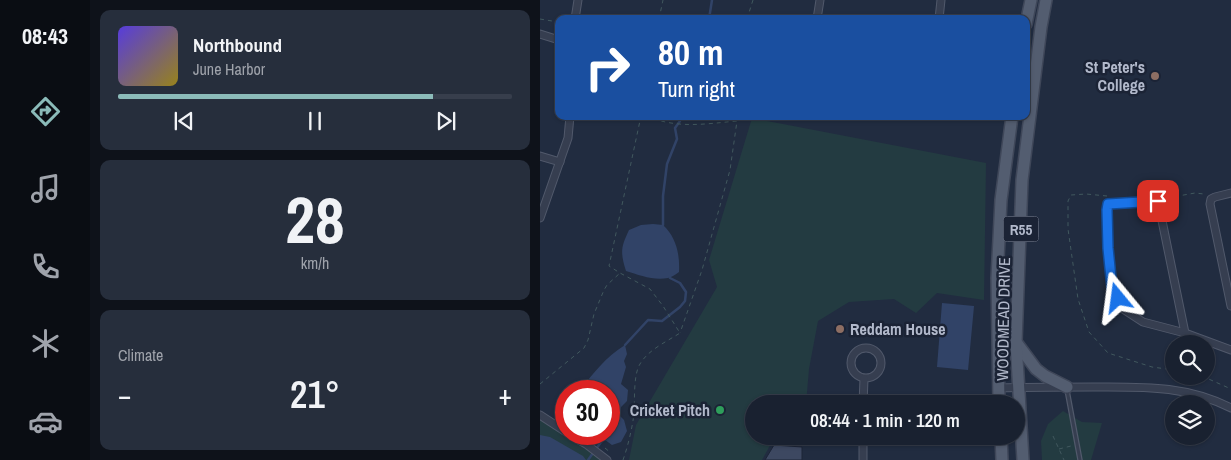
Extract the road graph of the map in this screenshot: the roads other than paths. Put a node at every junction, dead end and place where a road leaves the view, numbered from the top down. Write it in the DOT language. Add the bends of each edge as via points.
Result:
graph roads {
  1 [pos="578,0"];
  2 [pos="941,0"];
  3 [pos="1031,0"];
  4 [pos="1046,0"];
  5 [pos="818,1"];
  6 [pos="576,15"];
  7 [pos="817,15"];
  8 [pos="939,15"];
  9 [pos="1028,15"];
  10 [pos="540,34"];
  11 [pos="555,39"];
  12 [pos="1030,116"];
  13 [pos="570,120"];
  14 [pos="1011,120"];
  15 [pos="1029,120"];
  16 [pos="540,156"];
  17 [pos="560,162"];
  18 [pos="1231,193"];
  19 [pos="540,218"];
  20 [pos="1231,306"];
  21 [pos="1185,333"];
  22 [pos="1016,342"];
  23 [pos="1231,350"];
  24 [pos="864,379"];
  25 [pos="1067,387"];
  26 [pos="998,388"];
  27 [pos="1018,388"];
  28 [pos="863,395"];
  29 [pos="998,395"];
  30 [pos="1231,408"];
  31 [pos="540,416"];
  32 [pos="555,425"];
  33 [pos="587,445"];
  34 [pos="863,445"];
  35 [pos="1001,445"];
  36 [pos="605,459"];
  37 [pos="863,460"];
  38 [pos="1002,460"];
  39 [pos="1023,460"];
  40 [pos="1080,460"];
  1 -- 6 [label="street"];
  2 -- 8 [label="street"];
  3 -- 9 [label="main road"];
  4 -- 12 [label="main road, WOODMEAD DRIVE / R55"];
  5 -- 7 [label="street"];
  10 -- 11 [label="street"];
  13 -- 17 [label="street"];
  14 -- 26 [label="main road, WOODMEAD DRIVE / R55" via="1001,200 997,278"];
  15 -- 22 [label="main road, WOODMEAD DRIVE / R55" via="1022,180"];
  16 -- 17 [label="street"];
  17 -- 19 [label="street"];
  18 -- 20 [label="street" via="1211,199 1210,204"];
  21 -- 21 [label="street" via="1143,322 1123,308 1112,288 1108,204 1158,201"];
  21 -- 23 [label="street"];
  22 -- 25 [label="main road" via="1036,369"];
  22 -- 27 [label="main road, WOODMEAD DRIVE / R55"];
  24 -- 24 [label="street" via="857,376 851,362 854,353 868,348 880,356 882,367 872,378"];
  24 -- 28 [label="street"];
  25 -- 27 [label="street"];
  25 -- 30 [label="street" via="1179,390"];
  25 -- 40 [label="lane"];
  26 -- 27 [label="street"];
  26 -- 29 [label="main road, WOODMEAD DRIVE / R55"];
  27 -- 39 [label="main road, WOODMEAD DRIVE / R55"];
  31 -- 32 [label="street"];
  33 -- 36 [label="street"];
  34 -- 37 [label="street"];
  35 -- 38 [label="main road"];
}
